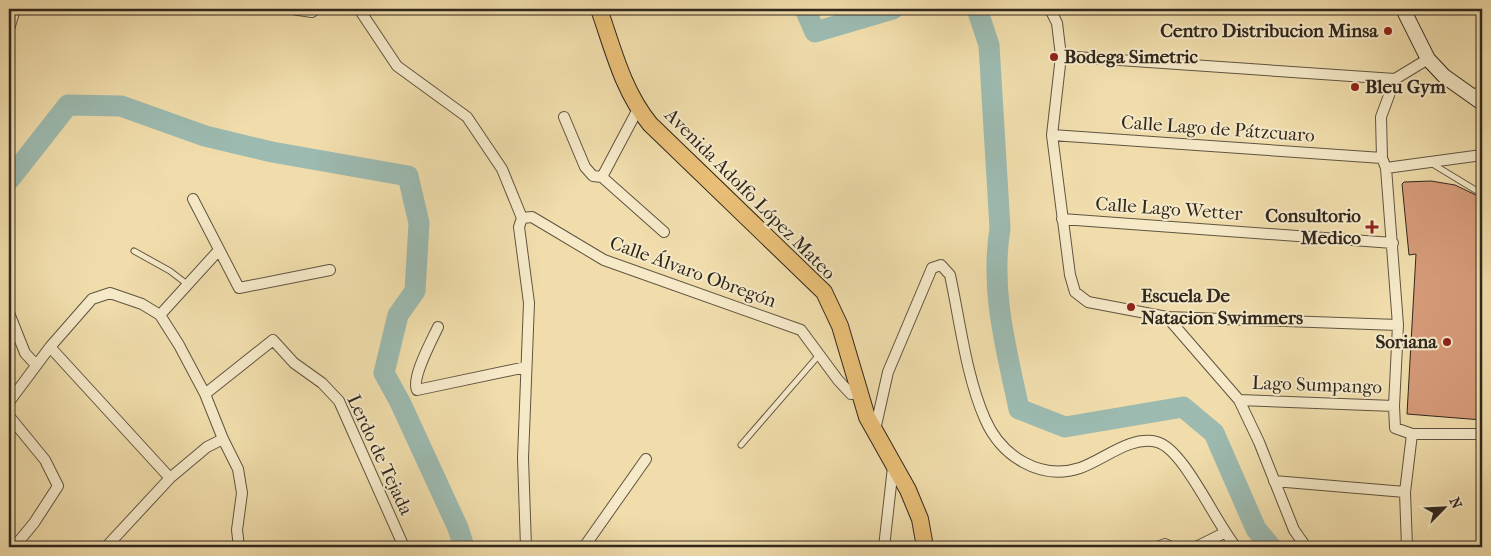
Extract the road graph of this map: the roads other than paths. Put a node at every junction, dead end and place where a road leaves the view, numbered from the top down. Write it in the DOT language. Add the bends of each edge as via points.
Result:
graph roads {
  1 [pos="15,9"];
  2 [pos="292,9"];
  3 [pos="316,9"];
  4 [pos="359,9"];
  5 [pos="599,9"];
  6 [pos="1050,9"];
  7 [pos="1403,9"];
  8 [pos="9,29"];
  9 [pos="1061,56"];
  10 [pos="1428,59"];
  11 [pos="1395,78"];
  12 [pos="1479,97"];
  13 [pos="638,109"];
  14 [pos="564,117"];
  15 [pos="1052,135"];
  16 [pos="1482,155"];
  17 [pos="1382,158"];
  18 [pos="1430,162"];
  19 [pos="1386,168"];
  20 [pos="602,177"];
  21 [pos="1482,194"];
  22 [pos="193,199"];
  23 [pos="522,218"];
  24 [pos="1062,219"];
  25 [pos="664,232"];
  26 [pos="1393,243"];
  27 [pos="219,250"];
  28 [pos="134,252"];
  29 [pos="330,270"];
  30 [pos="187,284"];
  31 [pos="9,313"];
  32 [pos="160,315"];
  33 [pos="1167,317"];
  34 [pos="1398,325"];
  35 [pos="438,327"];
  36 [pos="50,347"];
  37 [pos="820,355"];
  38 [pos="36,365"];
  39 [pos="526,367"];
  40 [pos="860,392"];
  41 [pos="204,394"];
  42 [pos="1238,400"];
  43 [pos="9,402"];
  44 [pos="1394,406"];
  45 [pos="11,422"];
  46 [pos="875,431"];
  47 [pos="1412,434"];
  48 [pos="1482,434"];
  49 [pos="222,439"];
  50 [pos="741,445"];
  51 [pos="646,459"];
  52 [pos="894,463"];
  53 [pos="170,478"];
  54 [pos="1274,481"];
  55 [pos="1405,492"];
  56 [pos="1224,534"];
  57 [pos="107,546"];
  58 [pos="14,547"];
  59 [pos="239,547"];
  60 [pos="404,547"];
  61 [pos="526,547"];
  62 [pos="584,547"];
  63 [pos="884,547"];
  64 [pos="926,547"];
  65 [pos="1157,547"];
  66 [pos="1171,547"];
  67 [pos="1196,547"];
  68 [pos="1236,547"];
  69 [pos="1306,547"];
  70 [pos="1407,547"];
  1 -- 8 [label="street"];
  2 -- 3 [label="street" via="312,12"];
  4 -- 23 [label="street" via="397,66 467,117 502,170"];
  5 -- 13 [label="main road, Avenida Adolfo López Mateo" via="627,91"];
  6 -- 9 [label="street" via="1057,24"];
  7 -- 10 [label="main road"];
  9 -- 11 [label="street"];
  9 -- 15 [label="street"];
  10 -- 11 [label="street"];
  10 -- 12 [label="main road" via="1444,76"];
  11 -- 17 [label="street" via="1381,116"];
  13 -- 20 [label="street"];
  13 -- 40 [label="main road, Avenida Adolfo López Mateo" via="824,292 840,326"];
  14 -- 20 [label="street" via="585,167 593,176"];
  15 -- 17 [label="street, Calle Lago de Pátzcuaro"];
  15 -- 24 [label="street"];
  16 -- 18 [label="street"];
  17 -- 19 [label="street"];
  18 -- 19 [label="street"];
  18 -- 21 [label="lane"];
  19 -- 26 [label="street"];
  20 -- 25 [label="street"];
  22 -- 27 [label="street"];
  23 -- 37 [label="street, Calle Álvaro Obregón" via="532,217 604,260 801,330"];
  23 -- 39 [label="street" via="519,227 529,303"];
  24 -- 26 [label="street, Calle Lago Wetter"];
  24 -- 33 [label="street" via="1075,292 1088,302"];
  26 -- 34 [label="street"];
  27 -- 29 [label="street" via="239,288"];
  27 -- 30 [label="street"];
  28 -- 30 [label="lane"];
  30 -- 32 [label="street"];
  31 -- 38 [label="street" via="24,354"];
  32 -- 36 [label="street" via="119,294 102,294 92,299"];
  32 -- 41 [label="street"];
  33 -- 34 [label="street"];
  33 -- 42 [label="street"];
  34 -- 44 [label="street"];
  35 -- 39 [label="street" via="417,376 417,390"];
  36 -- 38 [label="street"];
  36 -- 53 [label="street"];
  37 -- 40 [label="street, Calle Álvaro Obregón" via="851,394"];
  37 -- 50 [label="lane"];
  38 -- 43 [label="street"];
  39 -- 61 [label="street" via="523,458"];
  40 -- 46 [label="main road, Avenida Adolfo López Mateo"];
  41 -- 49 [label="street"];
  41 -- 60 [label="street, Lerdo de Tejada" via="273,340 339,401"];
  42 -- 44 [label="street, Lago Sumpango"];
  42 -- 54 [label="street"];
  44 -- 47 [label="street" via="1395,428"];
  45 -- 58 [label="street" via="45,460 58,486"];
  46 -- 52 [label="main road, Avenida Adolfo López Mateo"];
  46 -- 56 [label="street" via="888,372 932,268 941,265 950,275 976,393 999,442 1019,460 1042,471 1067,472 1093,464 1128,445 1141,441 1158,442 1172,450 1187,470"];
  47 -- 48 [label="street"];
  47 -- 55 [label="street"];
  49 -- 53 [label="street" via="207,447"];
  49 -- 59 [label="street" via="242,480 237,530"];
  51 -- 62 [label="street"];
  52 -- 63 [label="street"];
  52 -- 64 [label="main road, Avenida Adolfo López Mateo" via="920,519"];
  53 -- 57 [label="street"];
  54 -- 55 [label="street"];
  54 -- 69 [label="street" via="1294,530"];
  55 -- 70 [label="street"];
  56 -- 67 [label="street"];
  56 -- 68 [label="street"];
  65 -- 66 [label="street" via="1165,544"];
}
